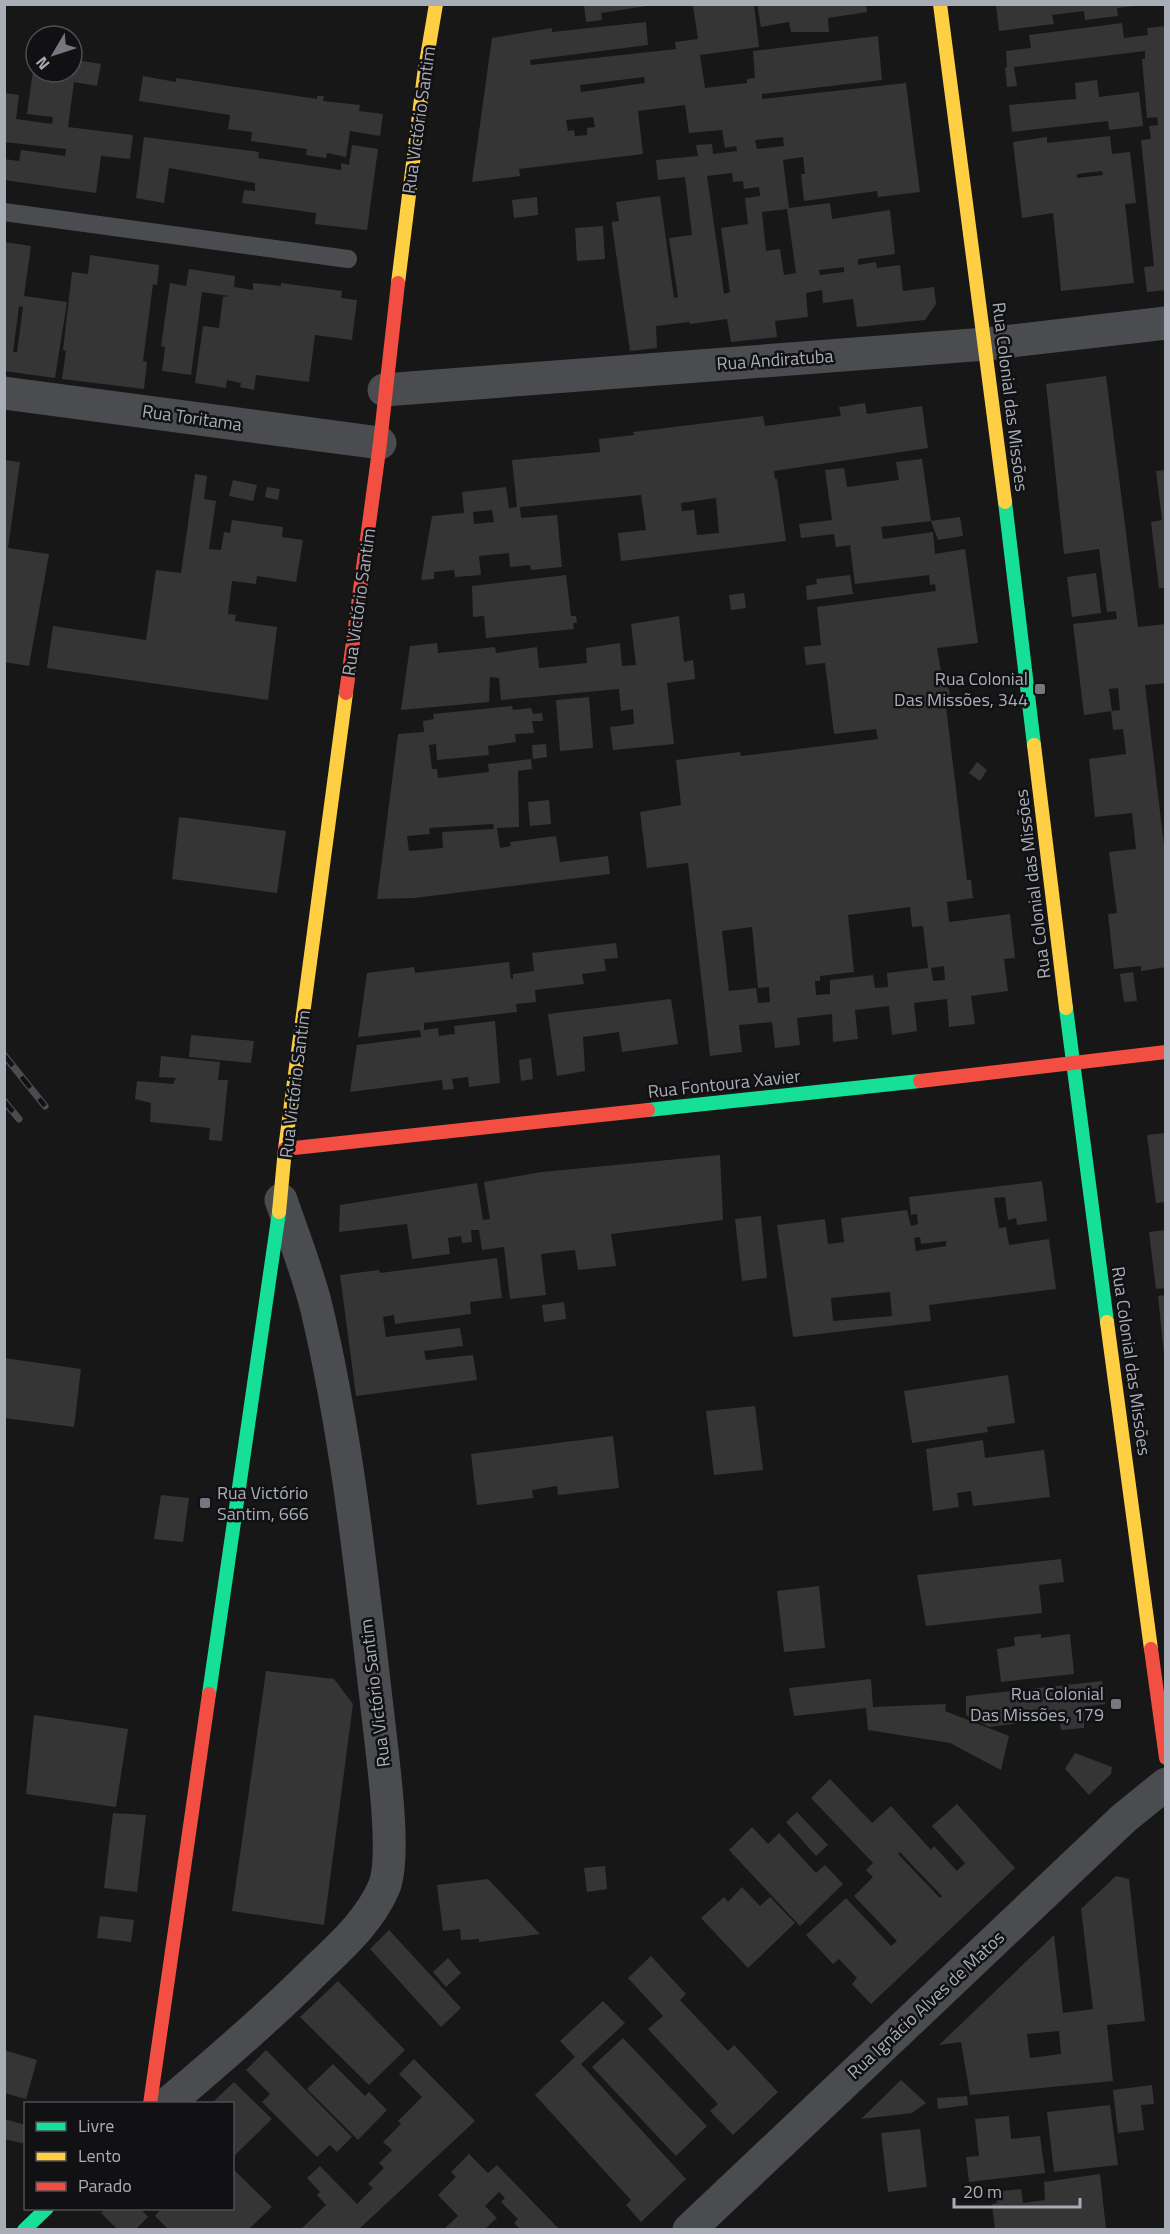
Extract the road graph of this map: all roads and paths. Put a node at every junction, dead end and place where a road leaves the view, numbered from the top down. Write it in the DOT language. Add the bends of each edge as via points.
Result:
graph roads {
  1 [pos="436,4"];
  2 [pos="940,4"];
  3 [pos="4,212"];
  4 [pos="348,259"];
  5 [pos="1166,323"];
  6 [pos="986,344"];
  7 [pos="384,390"];
  8 [pos="4,393"];
  9 [pos="380,443"];
  10 [pos="1166,1052"];
  11 [pos="1073,1065"];
  12 [pos="285,1149"];
  13 [pos="281,1200"];
  14 [pos="1166,1758"];
  15 [pos="1166,1784"];
  16 [pos="150,2102"];
  17 [pos="168,2102"];
  18 [pos="45,2210"];
  19 [pos="24,2229"];
  20 [pos="689,2229"];
  1 -- 7 [label="street, Rua Victório Santim"];
  2 -- 6 [label="street, Rua Colonial das Missões"];
  3 -- 4 [label="lane"];
  5 -- 6 [label="street, Rua Andiratuba"];
  6 -- 7 [label="street, Rua Andiratuba"];
  6 -- 11 [label="street, Rua Colonial das Missões"];
  7 -- 9 [label="street, Rua Victório Santim"];
  8 -- 9 [label="street, Rua Toritama"];
  9 -- 12 [label="street, Rua Victório Santim"];
  10 -- 11 [label="street, Rua Fontoura Xavier"];
  11 -- 12 [label="street, Rua Fontoura Xavier"];
  11 -- 14 [label="street, Rua Colonial das Missões"];
  12 -- 13 [label="street, Rua Victório Santim"];
  13 -- 16 [label="street, Rua Victório Santim"];
  13 -- 17 [label="street, Rua Victório Santim" via="315,1304 358,1552 386,1784 385,1885 352,1936 256,2029"];
  15 -- 20 [label="street, Rua Ignácio Alves de Matos" via="1124,1818"];
  18 -- 19 [label="street"];
}
